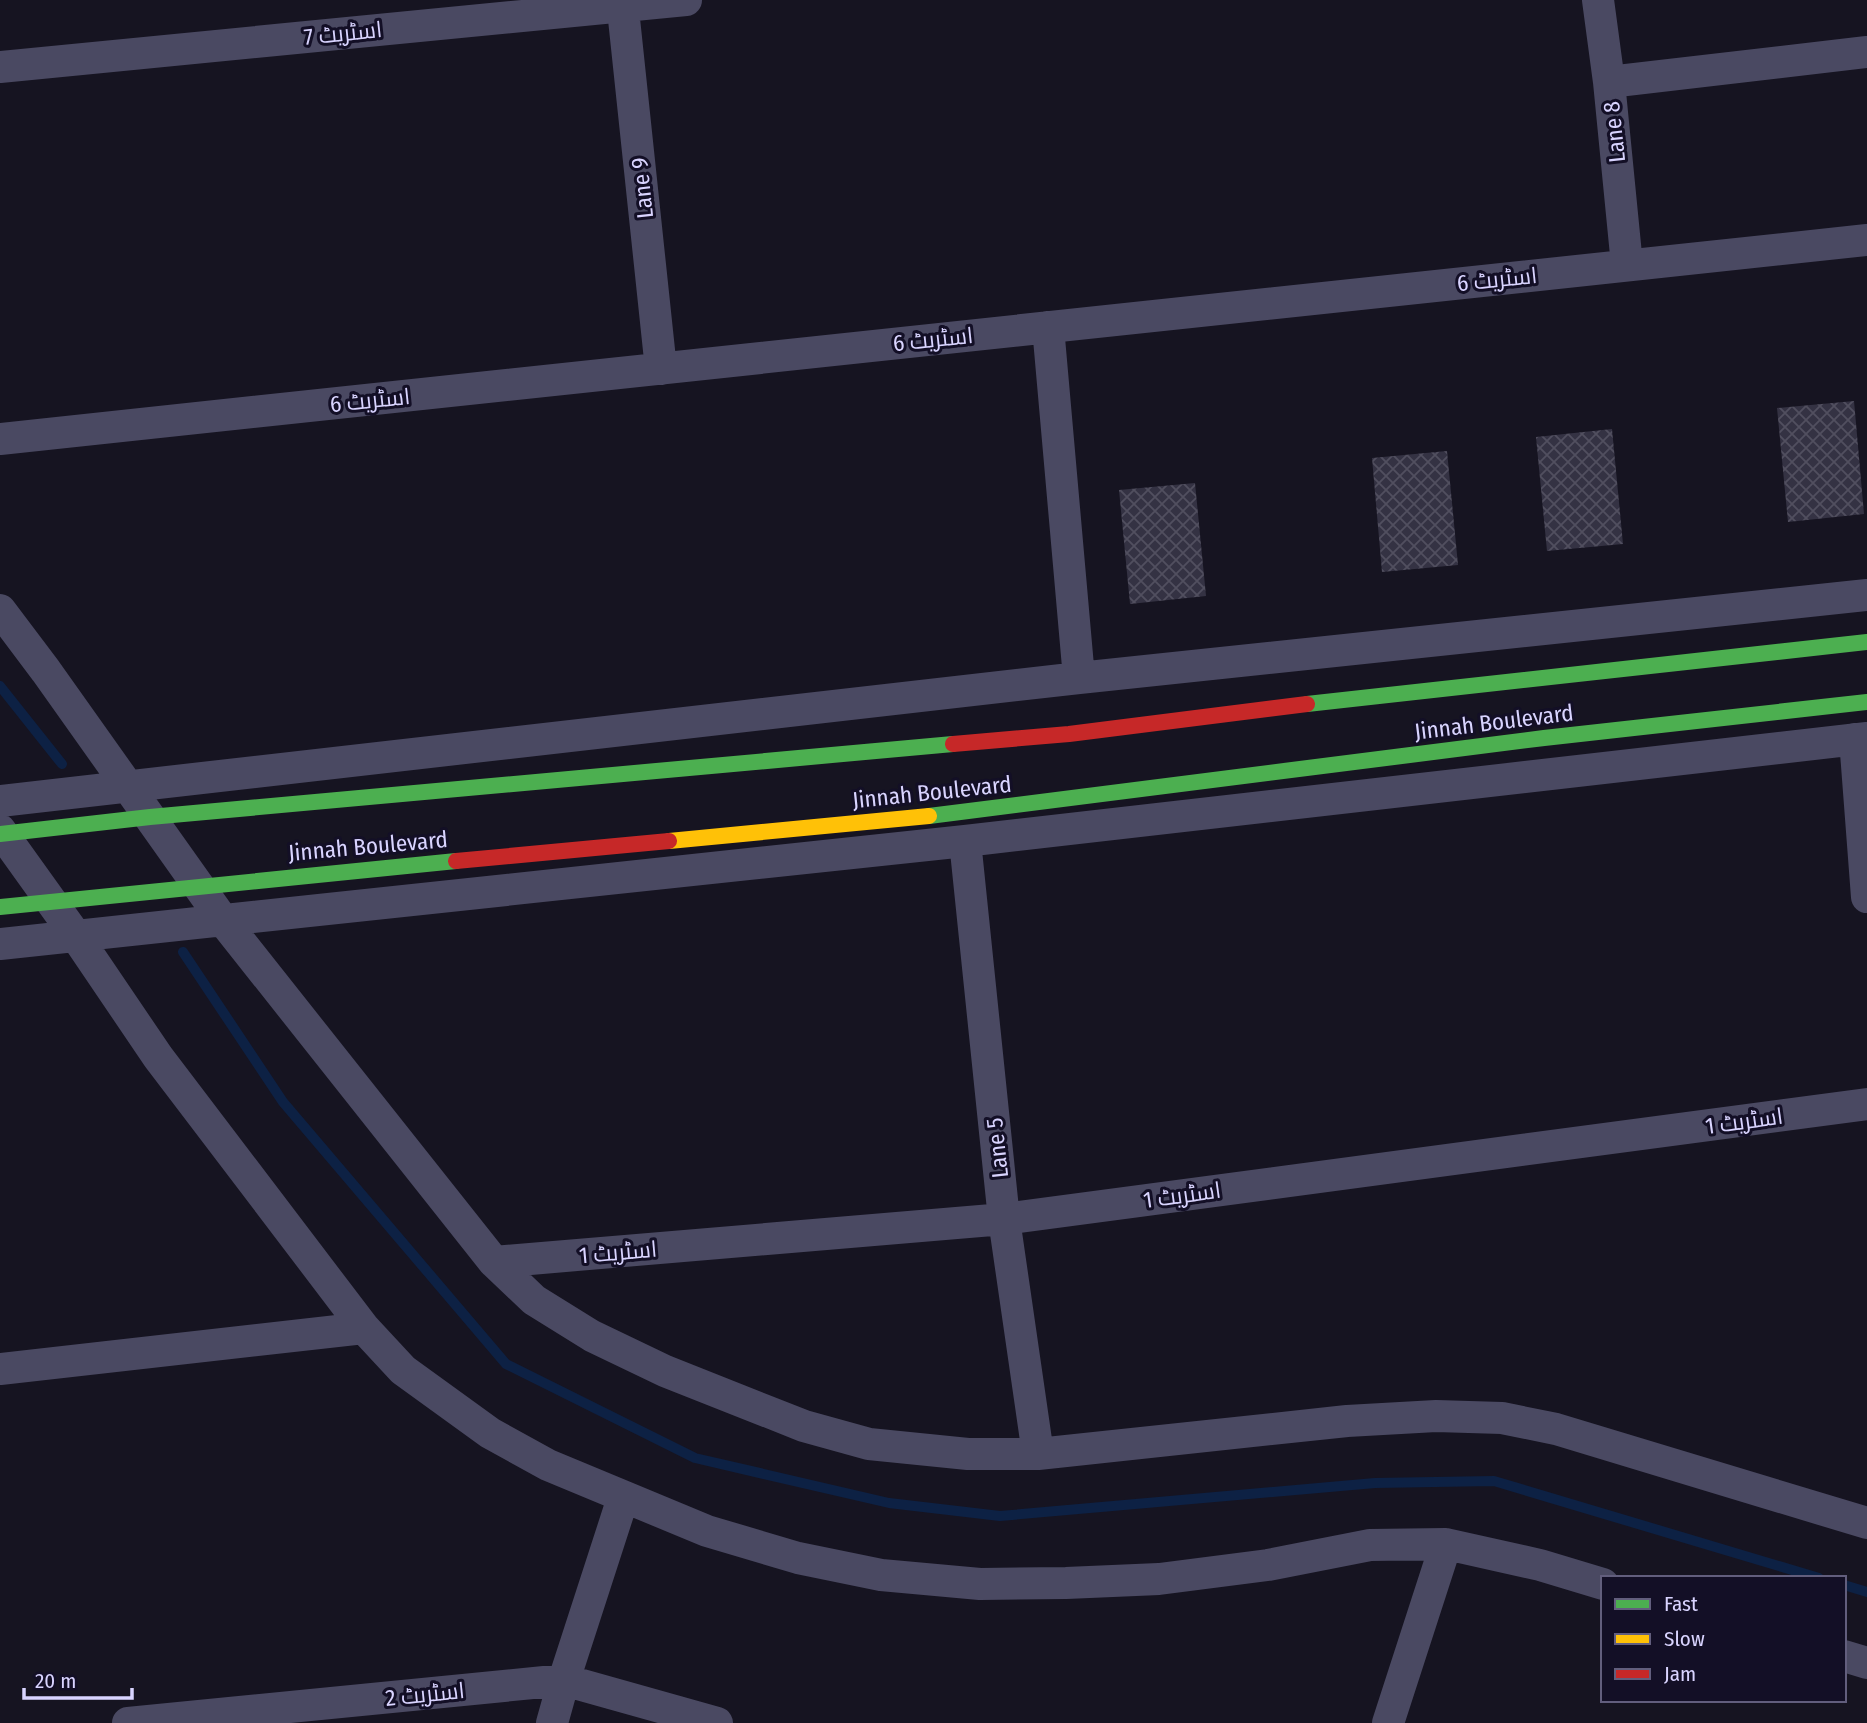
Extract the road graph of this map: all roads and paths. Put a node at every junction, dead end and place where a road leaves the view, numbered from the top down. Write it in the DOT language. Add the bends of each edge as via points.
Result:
graph roads {
  1 [pos="686,0"];
  2 [pos="1598,0"];
  3 [pos="623,3"];
  4 [pos="1867,52"];
  5 [pos="0,67"];
  6 [pos="1609,82"];
  7 [pos="1867,240"];
  8 [pos="1628,265"];
  9 [pos="1048,327"];
  10 [pos="661,369"];
  11 [pos="0,439"];
  12 [pos="1867,595"];
  13 [pos="0,610"];
  14 [pos="1867,642"];
  15 [pos="1352,651"];
  16 [pos="1079,678"];
  17 [pos="1356,699"];
  18 [pos="1867,702"];
  19 [pos="1861,738"];
  20 [pos="1364,761"];
  21 [pos="129,788"];
  22 [pos="1370,795"];
  23 [pos="0,801"];
  24 [pos="150,817"];
  25 [pos="1,833"];
  26 [pos="965,841"];
  27 [pos="199,886"];
  28 [pos="1867,897"];
  29 [pos="50,901"];
  30 [pos="0,907"];
  31 [pos="222,919"];
  32 [pos="76,936"];
  33 [pos="0,944"];
  34 [pos="1867,1104"];
  35 [pos="1004,1219"];
  36 [pos="494,1262"];
  37 [pos="363,1328"];
  38 [pos="0,1368"];
  39 [pos="1038,1454"];
  40 [pos="623,1497"];
  41 [pos="1867,1523"];
  42 [pos="1446,1544"];
  43 [pos="1601,1583"];
  44 [pos="1846,1657"];
  45 [pos="1867,1663"];
  46 [pos="564,1680"];
  47 [pos="128,1723"];
  48 [pos="552,1723"];
  49 [pos="717,1723"];
  50 [pos="1388,1723"];
  1 -- 3 [label="street, اسٹریٹ 7"];
  2 -- 6 [label="street, Lane 8"];
  3 -- 5 [label="street, اسٹریٹ 7"];
  3 -- 10 [label="street, Lane 9"];
  4 -- 6 [label="street"];
  6 -- 8 [label="street, Lane 8"];
  7 -- 8 [label="street, اسٹریٹ 6"];
  8 -- 9 [label="street, اسٹریٹ 6"];
  9 -- 10 [label="street, اسٹریٹ 6"];
  9 -- 16 [label="street"];
  10 -- 11 [label="street, اسٹریٹ 6"];
  12 -- 15 [label="street"];
  13 -- 21 [label="street"];
  14 -- 17 [label="street, Jinnah Boulevard"];
  15 -- 16 [label="street"];
  15 -- 17 [label="street"];
  16 -- 21 [label="street"];
  17 -- 24 [label="street, Jinnah Boulevard" via="1069,734"];
  18 -- 20 [label="street, Jinnah Boulevard"];
  19 -- 22 [label="street"];
  19 -- 28 [label="street"];
  20 -- 22 [label="street"];
  20 -- 27 [label="street, Jinnah Boulevard" via="972,812"];
  21 -- 23 [label="street"];
  21 -- 24 [label="street"];
  22 -- 26 [label="street"];
  24 -- 25 [label="street, Jinnah Boulevard"];
  24 -- 27 [label="street"];
  25 -- 29 [label="street"];
  26 -- 31 [label="street"];
  26 -- 35 [label="street, Lane 5"];
  27 -- 29 [label="street, Jinnah Boulevard"];
  27 -- 31 [label="street"];
  29 -- 30 [label="street, Jinnah Boulevard"];
  29 -- 32 [label="street"];
  31 -- 32 [label="street"];
  31 -- 36 [label="street"];
  32 -- 33 [label="street"];
  32 -- 37 [label="street" via="158,1057"];
  34 -- 35 [label="street, اسٹریٹ 1"];
  35 -- 36 [label="street, اسٹریٹ 1"];
  35 -- 39 [label="street, Lane 5"];
  36 -- 39 [label="street" via="534,1300 592,1336 665,1371 804,1426 869,1444 968,1454"];
  37 -- 38 [label="street"];
  37 -- 40 [label="street" via="403,1370 490,1433 548,1465"];
  39 -- 41 [label="street" via="1347,1421 1502,1418 1556,1429"];
  40 -- 42 [label="street" via="708,1531 798,1558 881,1574 980,1584 1159,1579 1268,1565 1370,1545"];
  40 -- 46 [label="street"];
  42 -- 43 [label="street"];
  42 -- 50 [label="street"];
  44 -- 45 [label="street"];
  46 -- 47 [label="street, اسٹریٹ 2"];
  46 -- 48 [label="street"];
  46 -- 49 [label="street, اسٹریٹ 2"];
}
